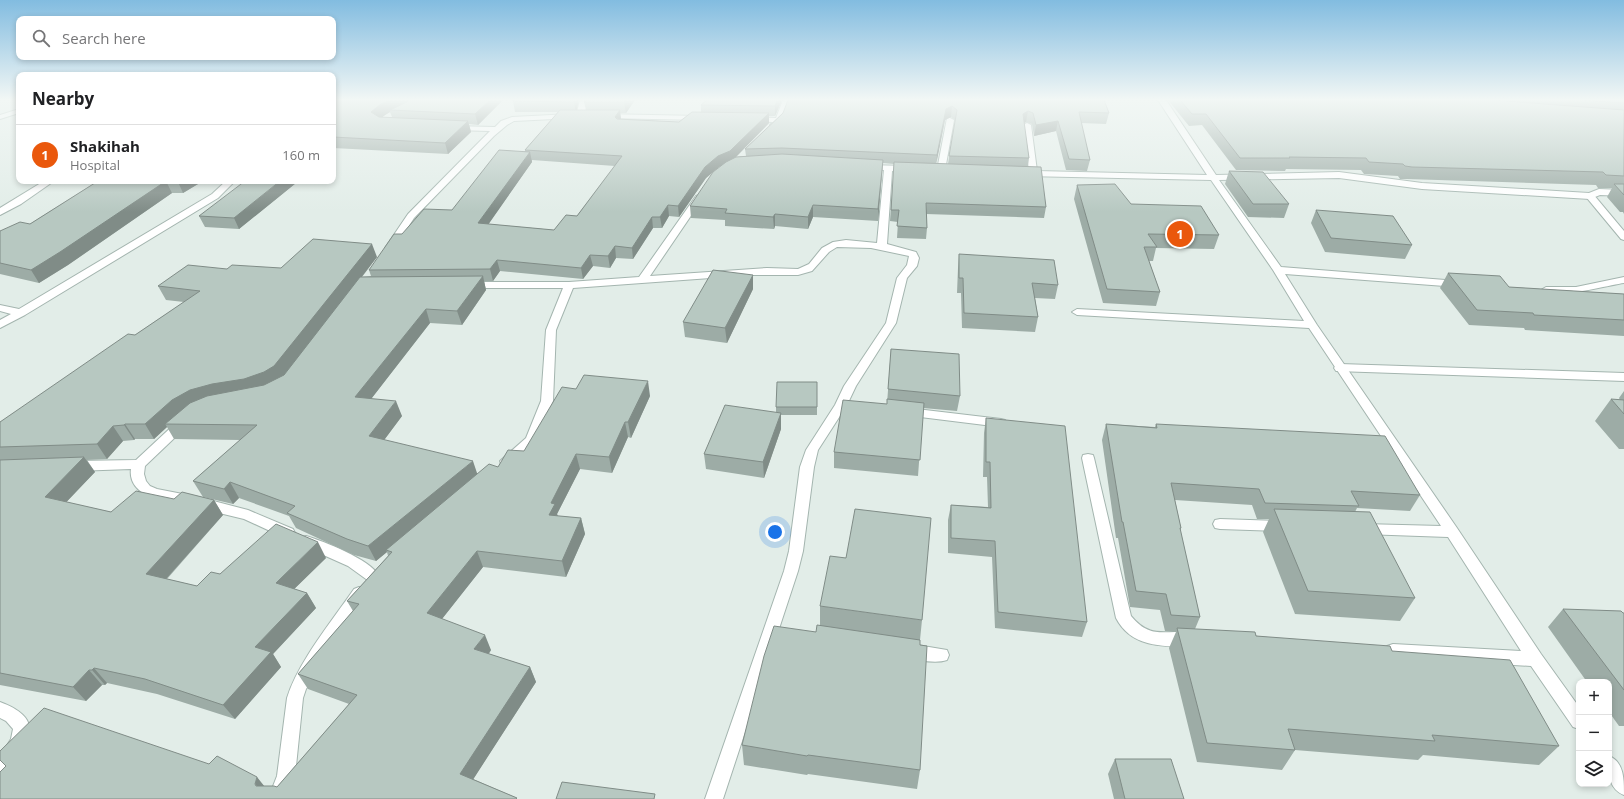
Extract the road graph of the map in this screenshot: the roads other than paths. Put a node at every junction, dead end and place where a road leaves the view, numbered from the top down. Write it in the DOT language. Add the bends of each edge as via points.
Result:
graph roads {
  1 [pos="489,137"];
  2 [pos="948,137"];
  3 [pos="1029,137"];
  4 [pos="1186,137"];
  5 [pos="857,166"];
  6 [pos="888,168"];
  7 [pos="916,169"];
  8 [pos="931,169"];
  9 [pos="1018,173"];
  10 [pos="1034,173"];
  11 [pos="1213,178"];
  12 [pos="45,184"];
  13 [pos="228,184"];
  14 [pos="706,187"];
  15 [pos="1624,193"];
  16 [pos="1590,196"];
  17 [pos="0,212"];
  18 [pos="1624,237"];
  19 [pos="882,246"];
  20 [pos="384,258"];
  21 [pos="1278,270"];
  22 [pos="642,280"];
  23 [pos="1624,280"];
  24 [pos="457,285"];
  25 [pos="570,285"];
  26 [pos="1472,285"];
  27 [pos="1533,289"];
  28 [pos="0,308"];
  29 [pos="1077,312"];
  30 [pos="21,313"];
  31 [pos="0,325"];
  32 [pos="1312,325"];
  33 [pos="1340,368"];
  34 [pos="1624,377"];
  35 [pos="841,405"];
  36 [pos="857,407"];
  37 [pos="896,411"];
  38 [pos="191,416"];
  39 [pos="1013,424"];
  40 [pos="1088,458"];
  41 [pos="139,464"];
  42 [pos="61,467"];
  43 [pos="498,468"];
  44 [pos="1220,524"];
  45 [pos="1292,527"];
  46 [pos="1348,529"];
  47 [pos="1452,532"];
  48 [pos="1202,641"];
  49 [pos="895,648"];
  50 [pos="1377,650"];
  51 [pos="941,655"];
  52 [pos="1535,659"];
  53 [pos="0,710"];
  54 [pos="1576,717"];
  55 [pos="1612,768"];
  56 [pos="0,770"];
  57 [pos="1624,786"];
  58 [pos="278,799"];
  59 [pos="714,799"];
  1 -- 20 [label="street" via="411,216"];
  2 -- 8 [label="street" via="945,170"];
  3 -- 10 [label="street"];
  4 -- 11 [label="street"];
  5 -- 6 [label="street"];
  6 -- 7 [label="street"];
  6 -- 19 [label="street"];
  9 -- 10 [label="street"];
  10 -- 11 [label="street"];
  11 -- 16 [label="street" via="1338,175 1422,186"];
  11 -- 21 [label="street"];
  12 -- 17 [label="street"];
  13 -- 30 [label="street" via="215,196"];
  14 -- 22 [label="street"];
  15 -- 16 [label="street" via="1598,192"];
  16 -- 18 [label="street"];
  19 -- 22 [label="street" via="839,243 831,245 808,270 798,272 769,271"];
  19 -- 35 [label="street" via="909,251 914,258 912,266 902,278 891,323 850,386"];
  21 -- 26 [label="street"];
  21 -- 32 [label="street"];
  22 -- 25 [label="street"];
  23 -- 27 [label="street" via="1576,290"];
  24 -- 25 [label="street"];
  25 -- 43 [label="street" via="551,330 547,401 534,434 527,444"];
  28 -- 30 [label="street"];
  29 -- 32 [label="street"];
  30 -- 31 [label="street"];
  32 -- 33 [label="street"];
  33 -- 34 [label="street"];
  33 -- 47 [label="street"];
  35 -- 36 [label="street"];
  35 -- 59 [label="street" via="812,450 807,467 796,551 779,631"];
  37 -- 39 [label="street"];
  38 -- 41 [label="street"];
  40 -- 48 [label="street" via="1124,618 1130,628 1143,636 1155,639"];
  41 -- 42 [label="street"];
  41 -- 58 [label="street" via="137,474 145,489 248,515 353,562 377,570 298,688 286,776"];
  44 -- 45 [label="street"];
  46 -- 47 [label="street"];
  47 -- 52 [label="street"];
  49 -- 51 [label="street"];
  50 -- 52 [label="street"];
  52 -- 54 [label="street"];
  53 -- 56 [label="street" via="18,719 22,728 21,740"];
  55 -- 57 [label="street"];
}
